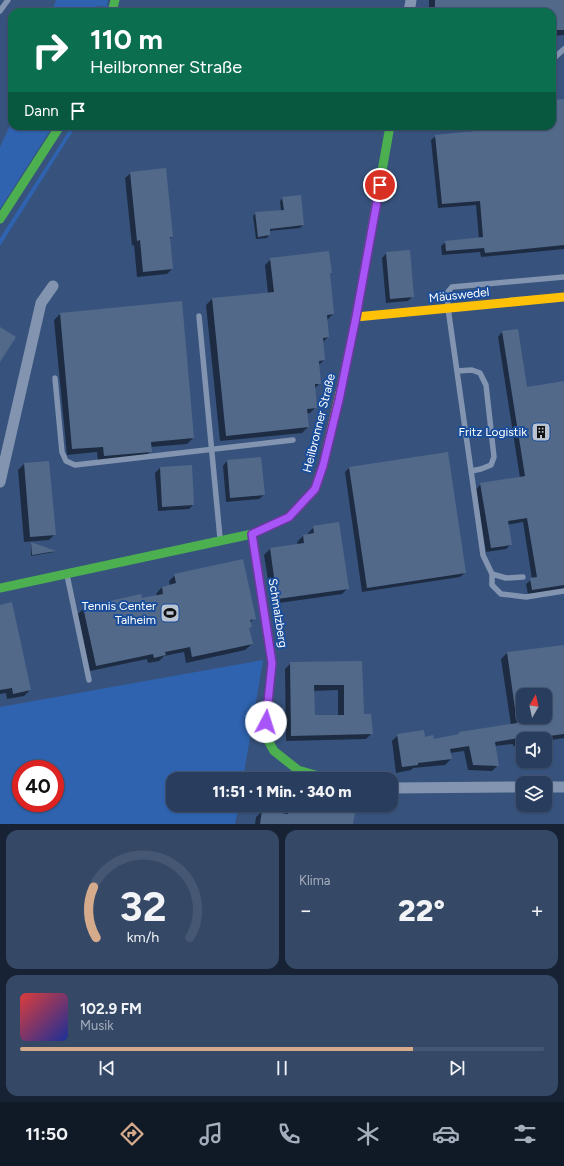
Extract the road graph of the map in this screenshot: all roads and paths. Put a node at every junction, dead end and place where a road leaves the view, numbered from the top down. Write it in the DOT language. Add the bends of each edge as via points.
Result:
graph roads {
  1 [pos="8,0"];
  2 [pos="0,11"];
  3 [pos="564,49"];
  4 [pos="556,56"];
  5 [pos="57,130"];
  6 [pos="389,130"];
  7 [pos="0,219"];
  8 [pos="564,277"];
  9 [pos="53,286"];
  10 [pos="564,297"];
  11 [pos="448,308"];
  12 [pos="199,316"];
  13 [pos="356,317"];
  14 [pos="457,371"];
  15 [pos="55,378"];
  16 [pos="293,440"];
  17 [pos="212,450"];
  18 [pos="471,471"];
  19 [pos="0,481"];
  20 [pos="252,534"];
  21 [pos="221,541"];
  22 [pos="66,573"];
  23 [pos="492,574"];
  24 [pos="523,576"];
  25 [pos="0,588"];
  26 [pos="564,591"];
  27 [pos="89,680"];
  28 [pos="305,772"];
  29 [pos="516,787"];
  30 [pos="552,787"];
  31 [pos="564,787"];
  32 [pos="398,788"];
  1 -- 2 [label="lane"];
  3 -- 4 [label="lane"];
  5 -- 7 [label="street"];
  6 -- 13 [label="street, Heilbronner Straße"];
  8 -- 11 [label="lane" via="452,287 447,293"];
  9 -- 19 [label="street" via="40,303"];
  10 -- 11 [label="street, Mäuswedel"];
  11 -- 13 [label="street, Mäuswedel"];
  11 -- 14 [label="lane"];
  12 -- 17 [label="lane"];
  13 -- 20 [label="street, Heilbronner Straße" via="334,422 315,489 289,517"];
  14 -- 18 [label="lane"];
  14 -- 18 [label="lane" via="472,370 480,373 486,385 494,457 491,465"];
  15 -- 17 [label="lane" via="62,452 66,461 75,465"];
  16 -- 17 [label="lane"];
  17 -- 21 [label="lane"];
  18 -- 23 [label="lane" via="483,555"];
  20 -- 21 [label="street, Heilbronner Straße"];
  20 -- 28 [label="street, Schmalzberg" via="272,663 265,735 274,751 298,770"];
  21 -- 22 [label="street, Heilbronner Straße"];
  22 -- 25 [label="street, Heilbronner Straße"];
  22 -- 27 [label="lane"];
  23 -- 24 [label="lane" via="506,578"];
  23 -- 26 [label="lane" via="492,585 501,594 526,597"];
  29 -- 32 [label="street"];
  30 -- 31 [label="street"];
}
